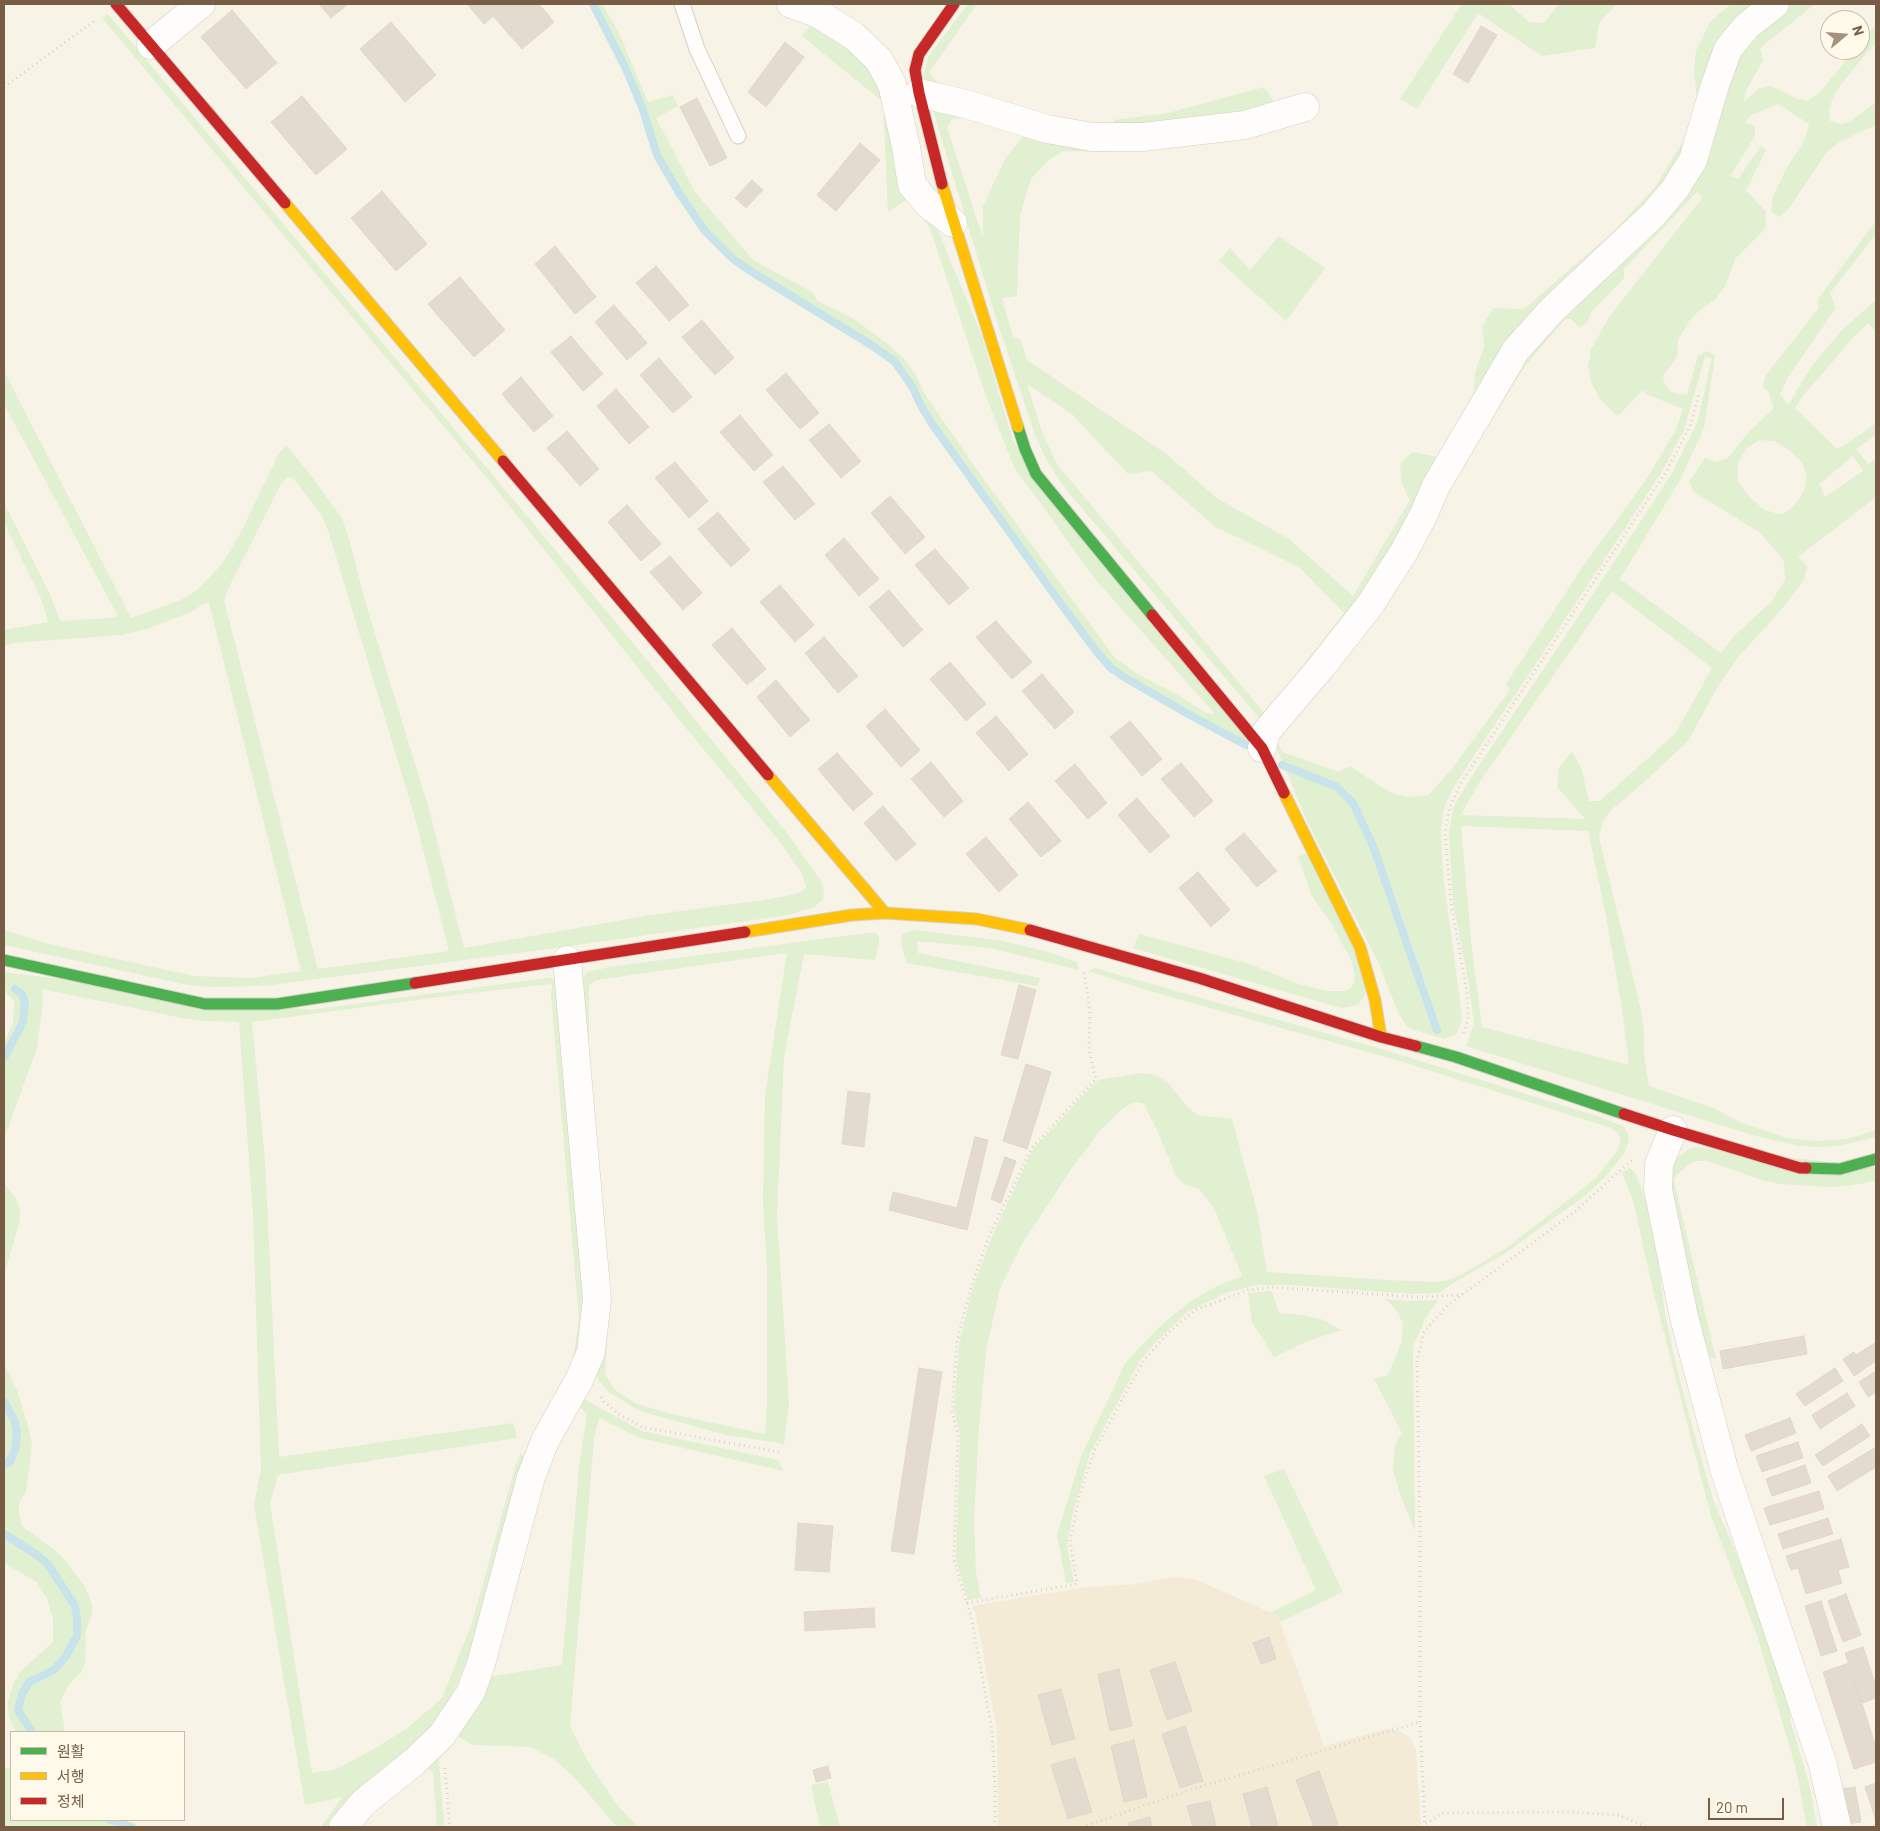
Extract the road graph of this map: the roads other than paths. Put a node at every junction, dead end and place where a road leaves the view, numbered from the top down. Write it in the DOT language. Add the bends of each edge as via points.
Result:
graph roads {
  1 [pos="116,4"];
  2 [pos="201,4"];
  3 [pos="682,4"];
  4 [pos="791,4"];
  5 [pos="954,4"];
  6 [pos="1775,4"];
  7 [pos="151,45"];
  8 [pos="919,93"];
  9 [pos="1305,107"];
  10 [pos="738,136"];
  11 [pos="954,223"];
  12 [pos="1262,748"];
  13 [pos="884,913"];
  14 [pos="4,960"];
  15 [pos="567,960"];
  16 [pos="1381,1037"];
  17 [pos="1673,1130"];
  18 [pos="1876,1159"];
  19 [pos="343,1827"];
  20 [pos="1838,1827"];
  1 -- 7 [label="street"];
  2 -- 7 [label="street"];
  3 -- 10 [label="lane" via="697,49"];
  4 -- 11 [label="street" via="817,14 854,36 879,60 892,84 912,185 928,204"];
  5 -- 8 [label="street" via="919,54 915,70"];
  6 -- 12 [label="street" via="1747,26 1728,49 1693,160 1675,189 1653,215 1553,309 1516,350 1436,486 1405,550 1370,605 1266,732"];
  7 -- 13 [label="street"];
  8 -- 9 [label="street" via="1047,129 1092,137 1143,137 1245,124"];
  8 -- 11 [label="street"];
  11 -- 12 [label="street" via="1017,427 1036,474"];
  12 -- 16 [label="street" via="1360,947 1376,1000"];
  13 -- 15 [label="street" via="807,921"];
  13 -- 16 [label="street" via="977,919 1019,927 1199,978"];
  14 -- 15 [label="street" via="205,1004 241,1005 315,1000"];
  15 -- 19 [label="street" via="597,1299 591,1352 545,1441 531,1477 478,1673 470,1692 442,1735 363,1803"];
  16 -- 17 [label="street" via="1456,1057"];
  17 -- 18 [label="street" via="1800,1168 1840,1169"];
  17 -- 20 [label="street" via="1659,1164 1658,1189 1684,1317 1724,1469 1823,1765"];
}
